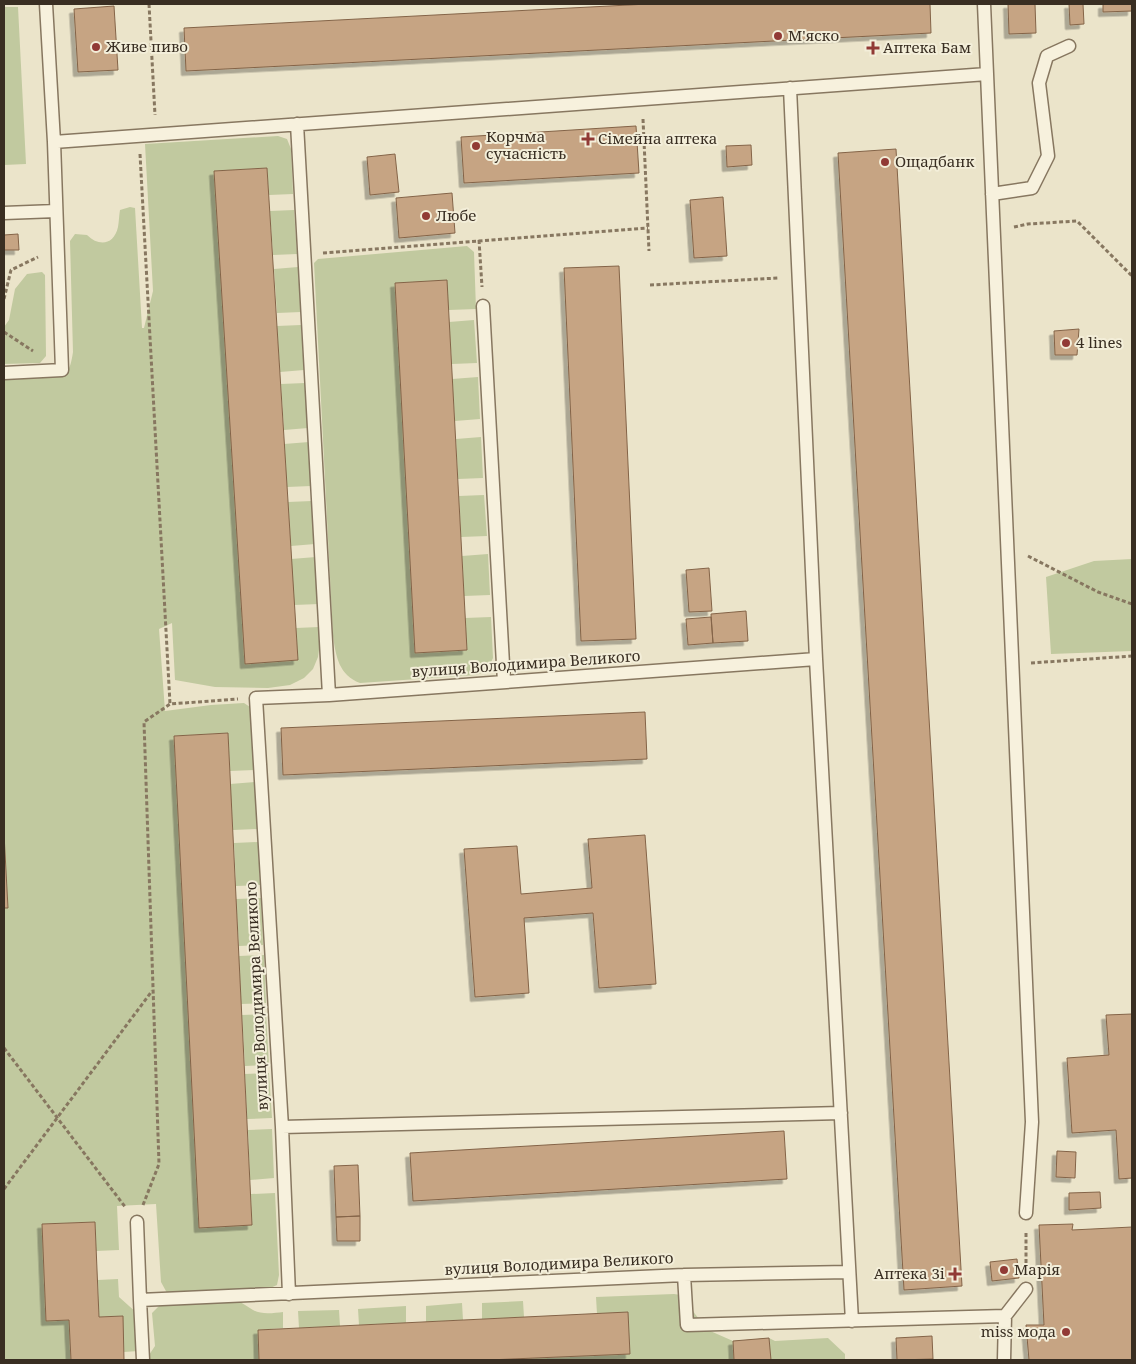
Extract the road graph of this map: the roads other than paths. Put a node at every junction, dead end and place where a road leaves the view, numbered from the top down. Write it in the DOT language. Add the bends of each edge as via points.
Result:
graph roads {
  1 [pos="46,4"];
  2 [pos="984,4"];
  3 [pos="1069,46"];
  4 [pos="987,74"];
  5 [pos="790,88"];
  6 [pos="297,124"];
  7 [pos="54,142"];
  8 [pos="992,194"];
  9 [pos="56,211"];
  10 [pos="4,213"];
  11 [pos="483,306"];
  12 [pos="4,373"];
  13 [pos="816,659"];
  14 [pos="504,682"];
  15 [pos="329,695"];
  16 [pos="841,1113"];
  17 [pos="282,1127"];
  18 [pos="1026,1213"];
  19 [pos="137,1222"];
  20 [pos="850,1272"];
  21 [pos="684,1275"];
  22 [pos="1026,1289"];
  23 [pos="289,1294"];
  24 [pos="140,1300"];
  25 [pos="1005,1316"];
  26 [pos="852,1321"];
  27 [pos="143,1360"];
  28 [pos="1004,1360"];
  1 -- 7 [label="lane"];
  2 -- 4 [label="lane"];
  3 -- 8 [label="lane" via="1047,56 1039,83 1048,156 1032,188"];
  4 -- 5 [label="lane"];
  4 -- 8 [label="lane"];
  5 -- 6 [label="lane"];
  5 -- 13 [label="lane"];
  6 -- 7 [label="lane"];
  6 -- 15 [label="lane"];
  7 -- 9 [label="lane"];
  8 -- 18 [label="lane" via="1032,1122"];
  9 -- 10 [label="lane"];
  9 -- 12 [label="lane" via="62,370"];
  11 -- 14 [label="lane"];
  13 -- 14 [label="lane, вулиця Володимира Великого"];
  13 -- 16 [label="lane"];
  14 -- 15 [label="lane, вулиця Володимира Великого"];
  15 -- 17 [label="lane, вулиця Володимира Великого" via="256,698"];
  16 -- 17 [label="lane"];
  16 -- 20 [label="lane"];
  17 -- 23 [label="lane, вулиця Володимира Великого"];
  19 -- 24 [label="lane"];
  20 -- 21 [label="lane, вулиця Володимира Великого"];
  20 -- 26 [label="lane"];
  21 -- 23 [label="lane, вулиця Володимира Великого"];
  21 -- 26 [label="lane" via="687,1325"];
  22 -- 25 [label="lane"];
  23 -- 24 [label="lane"];
  24 -- 27 [label="lane"];
  25 -- 26 [label="lane"];
  25 -- 28 [label="lane"];
}
